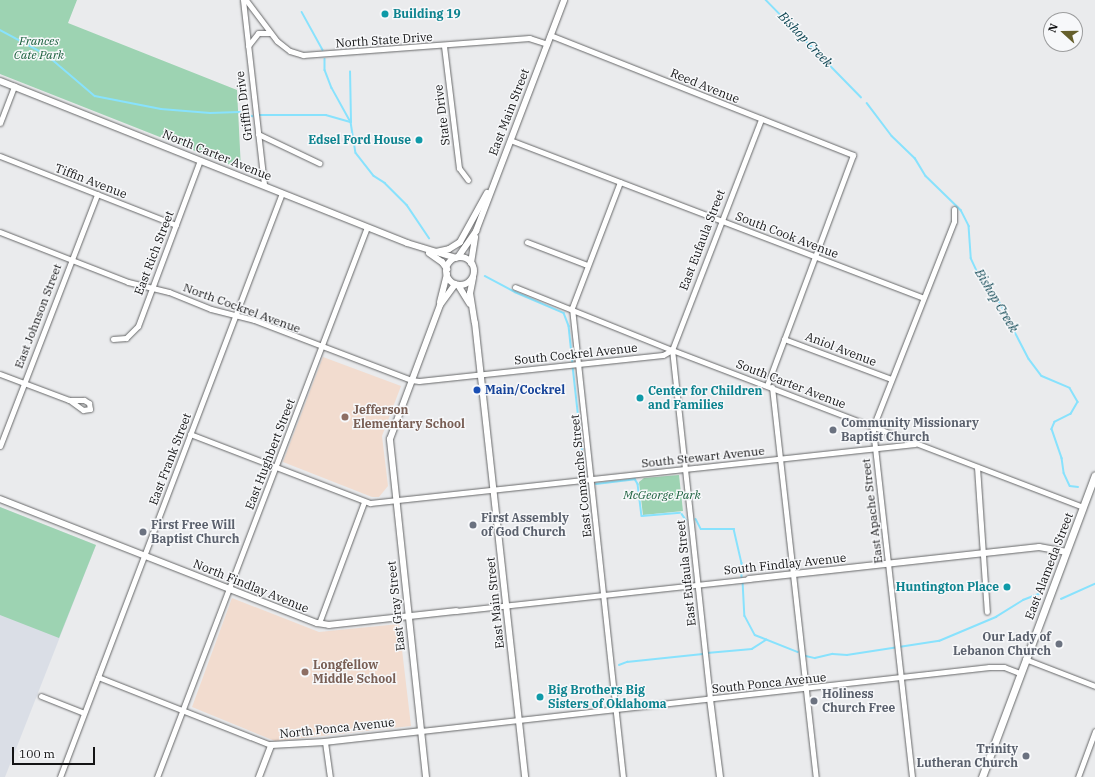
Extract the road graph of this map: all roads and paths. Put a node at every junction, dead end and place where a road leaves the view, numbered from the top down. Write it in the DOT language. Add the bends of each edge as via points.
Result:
graph roads {
  1 [pos="244,0"];
  2 [pos="564,0"];
  3 [pos="270,33"];
  4 [pos="550,35"];
  5 [pos="547,44"];
  6 [pos="444,46"];
  7 [pos="247,49"];
  8 [pos="0,81"];
  9 [pos="14,86"];
  10 [pos="761,119"];
  11 [pos="0,123"];
  12 [pos="258,134"];
  13 [pos="510,140"];
  14 [pos="0,156"];
  15 [pos="200,160"];
  16 [pos="319,163"];
  17 [pos="500,166"];
  18 [pos="468,180"];
  19 [pos="620,182"];
  20 [pos="264,185"];
  21 [pos="282,192"];
  22 [pos="97,194"];
  23 [pos="954,209"];
  24 [pos="721,220"];
  25 [pos="176,225"];
  26 [pos="366,227"];
  27 [pos="0,232"];
  28 [pos="476,232"];
  29 [pos="527,242"];
  30 [pos="426,251"];
  31 [pos="434,252"];
  32 [pos="816,256"];
  33 [pos="457,258"];
  34 [pos="70,260"];
  35 [pos="472,263"];
  36 [pos="586,265"];
  37 [pos="447,272"];
  38 [pos="473,278"];
  39 [pos="457,285"];
  40 [pos="515,287"];
  41 [pos="151,288"];
  42 [pos="923,298"];
  43 [pos="440,305"];
  44 [pos="472,308"];
  45 [pos="572,308"];
  46 [pos="236,316"];
  47 [pos="113,339"];
  48 [pos="784,340"];
  49 [pos="321,347"];
  50 [pos="672,350"];
  51 [pos="577,364"];
  52 [pos="0,374"];
  53 [pos="481,375"];
  54 [pos="891,379"];
  55 [pos="411,380"];
  56 [pos="24,384"];
  57 [pos="770,386"];
  58 [pos="69,400"];
  59 [pos="873,427"];
  60 [pos="190,434"];
  61 [pos="915,444"];
  62 [pos="0,446"];
  63 [pos="874,449"];
  64 [pos="780,458"];
  65 [pos="977,467"];
  66 [pos="275,468"];
  67 [pos="685,469"];
  68 [pos="1095,475"];
  69 [pos="591,479"];
  70 [pos="493,490"];
  71 [pos="0,499"];
  72 [pos="396,501"];
  73 [pos="364,502"];
  74 [pos="1083,507"];
  75 [pos="984,552"];
  76 [pos="1066,552"];
  77 [pos="144,556"];
  78 [pos="888,563"];
  79 [pos="793,574"];
  80 [pos="749,579"];
  81 [pos="699,584"];
  82 [pos="228,589"];
  83 [pos="604,594"];
  84 [pos="506,605"];
  85 [pos="456,611"];
  86 [pos="987,612"];
  87 [pos="408,616"];
  88 [pos="319,624"];
  89 [pos="1025,659"];
  90 [pos="1020,672"];
  91 [pos="98,677"];
  92 [pos="901,678"];
  93 [pos="1095,686"];
  94 [pos="806,689"];
  95 [pos="41,696"];
  96 [pos="710,699"];
  97 [pos="616,710"];
  98 [pos="182,711"];
  99 [pos="84,713"];
  100 [pos="519,720"];
  101 [pos="421,731"];
  102 [pos="1095,731"];
  103 [pos="326,742"];
  104 [pos="271,745"];
  105 [pos="60,777"];
  106 [pos="157,777"];
  107 [pos="259,777"];
  108 [pos="330,777"];
  109 [pos="426,777"];
  110 [pos="525,777"];
  111 [pos="623,777"];
  112 [pos="720,777"];
  113 [pos="816,777"];
  114 [pos="912,777"];
  115 [pos="982,777"];
  116 [pos="1078,777"];
  1 -- 3 [label="street, North State Drive"];
  1 -- 7 [label="street, Griffin Drive"];
  2 -- 4 [label="street, East Main Street"];
  3 -- 6 [label="street, North State Drive" via="290,51 303,55"];
  3 -- 7 [label="street" via="258,33 251,39"];
  4 -- 5 [label="street, East Main Street"];
  4 -- 10 [label="street, Reed Avenue"];
  5 -- 6 [label="street, North State Drive" via="529,38"];
  5 -- 13 [label="street, East Main Street"];
  6 -- 18 [label="street, State Drive" via="459,168"];
  7 -- 12 [label="street, Griffin Drive"];
  8 -- 9 [label="street, North Carter Avenue"];
  9 -- 11 [label="street"];
  9 -- 15 [label="street, North Carter Avenue"];
  10 -- 24 [label="street, East Eufaula Street"];
  10 -- 32 [label="street, Reed Avenue" via="853,155"];
  12 -- 16 [label="street"];
  12 -- 20 [label="street, Griffin Drive"];
  13 -- 17 [label="street, East Main Street"];
  13 -- 19 [label="street, South Cook Avenue"];
  14 -- 22 [label="street, Tiffin Avenue"];
  15 -- 20 [label="street, North Carter Avenue"];
  15 -- 25 [label="street, East Rich Street"];
  17 -- 28 [label="street, East Main Street"];
  17 -- 31 [label="street" via="463,238 449,250"];
  19 -- 24 [label="street, South Cook Avenue"];
  19 -- 36 [label="street, East Comanche Street"];
  20 -- 21 [label="street, North Carter Avenue"];
  21 -- 26 [label="street, North Carter Avenue"];
  21 -- 46 [label="street, East Frank Street"];
  22 -- 25 [label="street, Tiffin Avenue"];
  22 -- 34 [label="street, East Johnson Street"];
  23 -- 42 [label="street, East Apache Street" via="954,221"];
  24 -- 32 [label="street, South Cook Avenue"];
  24 -- 50 [label="street, East Eufaula Street"];
  25 -- 41 [label="street, East Rich Street"];
  26 -- 30 [label="street, North Carter Avenue"];
  26 -- 49 [label="street, East Hughbert Street"];
  27 -- 34 [label="street, North Cockrel Avenue"];
  28 -- 33 [label="street, East Main Street"];
  28 -- 35 [label="street, East Main Street"];
  29 -- 36 [label="street"];
  30 -- 31 [label="street, North Carter Avenue"];
  30 -- 37 [label="street, North Carter Avenue" via="442,262"];
  31 -- 33 [label="street, North Carter Avenue"];
  32 -- 42 [label="street, South Cook Avenue"];
  32 -- 48 [label="street"];
  33 -- 35 [label="street"];
  33 -- 37 [label="street"];
  34 -- 41 [label="street, North Cockrel Avenue"];
  34 -- 56 [label="street, East Johnson Street"];
  35 -- 38 [label="street"];
  36 -- 45 [label="street, East Comanche Street"];
  37 -- 39 [label="street"];
  37 -- 43 [label="street"];
  38 -- 39 [label="street" via="464,285"];
  38 -- 44 [label="street, East Main Street" via="470,293"];
  39 -- 43 [label="street"];
  39 -- 44 [label="street, East Main Street"];
  40 -- 45 [label="street, South Carter Avenue"];
  41 -- 46 [label="street, North Cockrel Avenue"];
  41 -- 47 [label="street, East Rich Street" via="136,330 126,338"];
  42 -- 54 [label="street, East Apache Street"];
  43 -- 55 [label="street, East Gray Street"];
  44 -- 53 [label="street, East Main Street"];
  45 -- 50 [label="street, South Carter Avenue"];
  45 -- 51 [label="street, East Comanche Street"];
  46 -- 49 [label="street, North Cockrel Avenue"];
  46 -- 60 [label="street, East Frank Street"];
  48 -- 54 [label="street, Aniol Avenue"];
  48 -- 57 [label="street"];
  49 -- 55 [label="street, North Cockrel Avenue"];
  49 -- 66 [label="street, East Hughbert Street"];
  50 -- 51 [label="street, South Cockrel Avenue" via="663,355"];
  50 -- 57 [label="street, South Carter Avenue"];
  50 -- 67 [label="street, East Eufaula Street"];
  51 -- 53 [label="street, South Cockrel Avenue"];
  51 -- 69 [label="street, East Comanche Street"];
  52 -- 56 [label="street"];
  53 -- 55 [label="street, North Cockrel Avenue" via="418,382"];
  53 -- 70 [label="street, East Main Street"];
  54 -- 59 [label="street, East Apache Street"];
  55 -- 72 [label="street, East Gray Street" via="392,432 390,449"];
  56 -- 58 [label="street"];
  56 -- 62 [label="street, East Johnson Street"];
  57 -- 59 [label="street, South Carter Avenue"];
  57 -- 64 [label="street"];
  59 -- 61 [label="street, South Carter Avenue"];
  59 -- 63 [label="street, East Apache Street"];
  60 -- 66 [label="street"];
  60 -- 77 [label="street, East Frank Street"];
  61 -- 63 [label="street, South Stewart Avenue"];
  61 -- 65 [label="street, South Carter Avenue"];
  63 -- 64 [label="street, South Stewart Avenue"];
  63 -- 78 [label="street, East Apache Street"];
  64 -- 67 [label="street, South Stewart Avenue"];
  64 -- 79 [label="street"];
  65 -- 74 [label="street, South Carter Avenue"];
  65 -- 75 [label="street"];
  66 -- 73 [label="street"];
  66 -- 82 [label="street, East Hughbert Street"];
  67 -- 69 [label="street, South Stewart Avenue"];
  67 -- 81 [label="street, East Eufaula Street"];
  68 -- 74 [label="main road, East Alameda Street"];
  69 -- 70 [label="street, South Stewart Avenue"];
  69 -- 83 [label="street, East Comanche Street"];
  70 -- 72 [label="street, South Stewart Avenue"];
  70 -- 84 [label="street, East Main Street"];
  71 -- 77 [label="street, North Findlay Avenue"];
  72 -- 73 [label="street, South Stewart Avenue"];
  72 -- 87 [label="street, East Gray Street"];
  73 -- 88 [label="street"];
  74 -- 76 [label="main road, East Alameda Street"];
  75 -- 76 [label="street, South Findlay Avenue" via="1039,547"];
  75 -- 78 [label="street, South Findlay Avenue"];
  75 -- 86 [label="street"];
  76 -- 89 [label="main road, East Alameda Street"];
  77 -- 82 [label="street, North Findlay Avenue"];
  77 -- 91 [label="street, East Frank Street"];
  78 -- 79 [label="street, South Findlay Avenue"];
  78 -- 92 [label="street, East Apache Street"];
  79 -- 80 [label="street, South Findlay Avenue"];
  79 -- 94 [label="street"];
  80 -- 81 [label="street, South Findlay Avenue"];
  81 -- 83 [label="street, South Findlay Avenue"];
  81 -- 96 [label="street, East Eufaula Street"];
  82 -- 88 [label="street, North Findlay Avenue"];
  82 -- 98 [label="street, East Hughbert Street"];
  83 -- 84 [label="street, South Findlay Avenue"];
  83 -- 97 [label="street, East Comanche Street"];
  84 -- 85 [label="street, North Findlay Avenue"];
  84 -- 100 [label="street, East Main Street"];
  85 -- 87 [label="street, North Findlay Avenue"];
  87 -- 88 [label="street, North Findlay Avenue"];
  87 -- 101 [label="street, East Gray Street"];
  89 -- 90 [label="main road, East Alameda Street"];
  89 -- 93 [label="street"];
  90 -- 92 [label="street, South Ponca Avenue" via="1001,666"];
  90 -- 115 [label="main road, East Alameda Street"];
  91 -- 98 [label="street, North Ponca Avenue"];
  91 -- 99 [label="street, East Frank Street"];
  92 -- 94 [label="street, South Ponca Avenue"];
  92 -- 114 [label="street, East Apache Street"];
  94 -- 96 [label="street, South Ponca Avenue"];
  94 -- 113 [label="street"];
  95 -- 99 [label="street"];
  96 -- 97 [label="street, South Ponca Avenue"];
  96 -- 112 [label="street, East Eufaula Street"];
  97 -- 100 [label="street, South Ponca Avenue"];
  97 -- 111 [label="street, East Comanche Street"];
  98 -- 104 [label="street, North Ponca Avenue"];
  98 -- 106 [label="street, East Hughbert Street"];
  99 -- 105 [label="street, East Frank Street"];
  100 -- 101 [label="street, North Ponca Avenue"];
  100 -- 110 [label="street, East Main Street"];
  101 -- 103 [label="street, North Ponca Avenue"];
  101 -- 109 [label="street, East Gray Street"];
  102 -- 116 [label="street"];
  103 -- 104 [label="street, North Ponca Avenue"];
  103 -- 108 [label="street"];
  104 -- 107 [label="street"];
}
